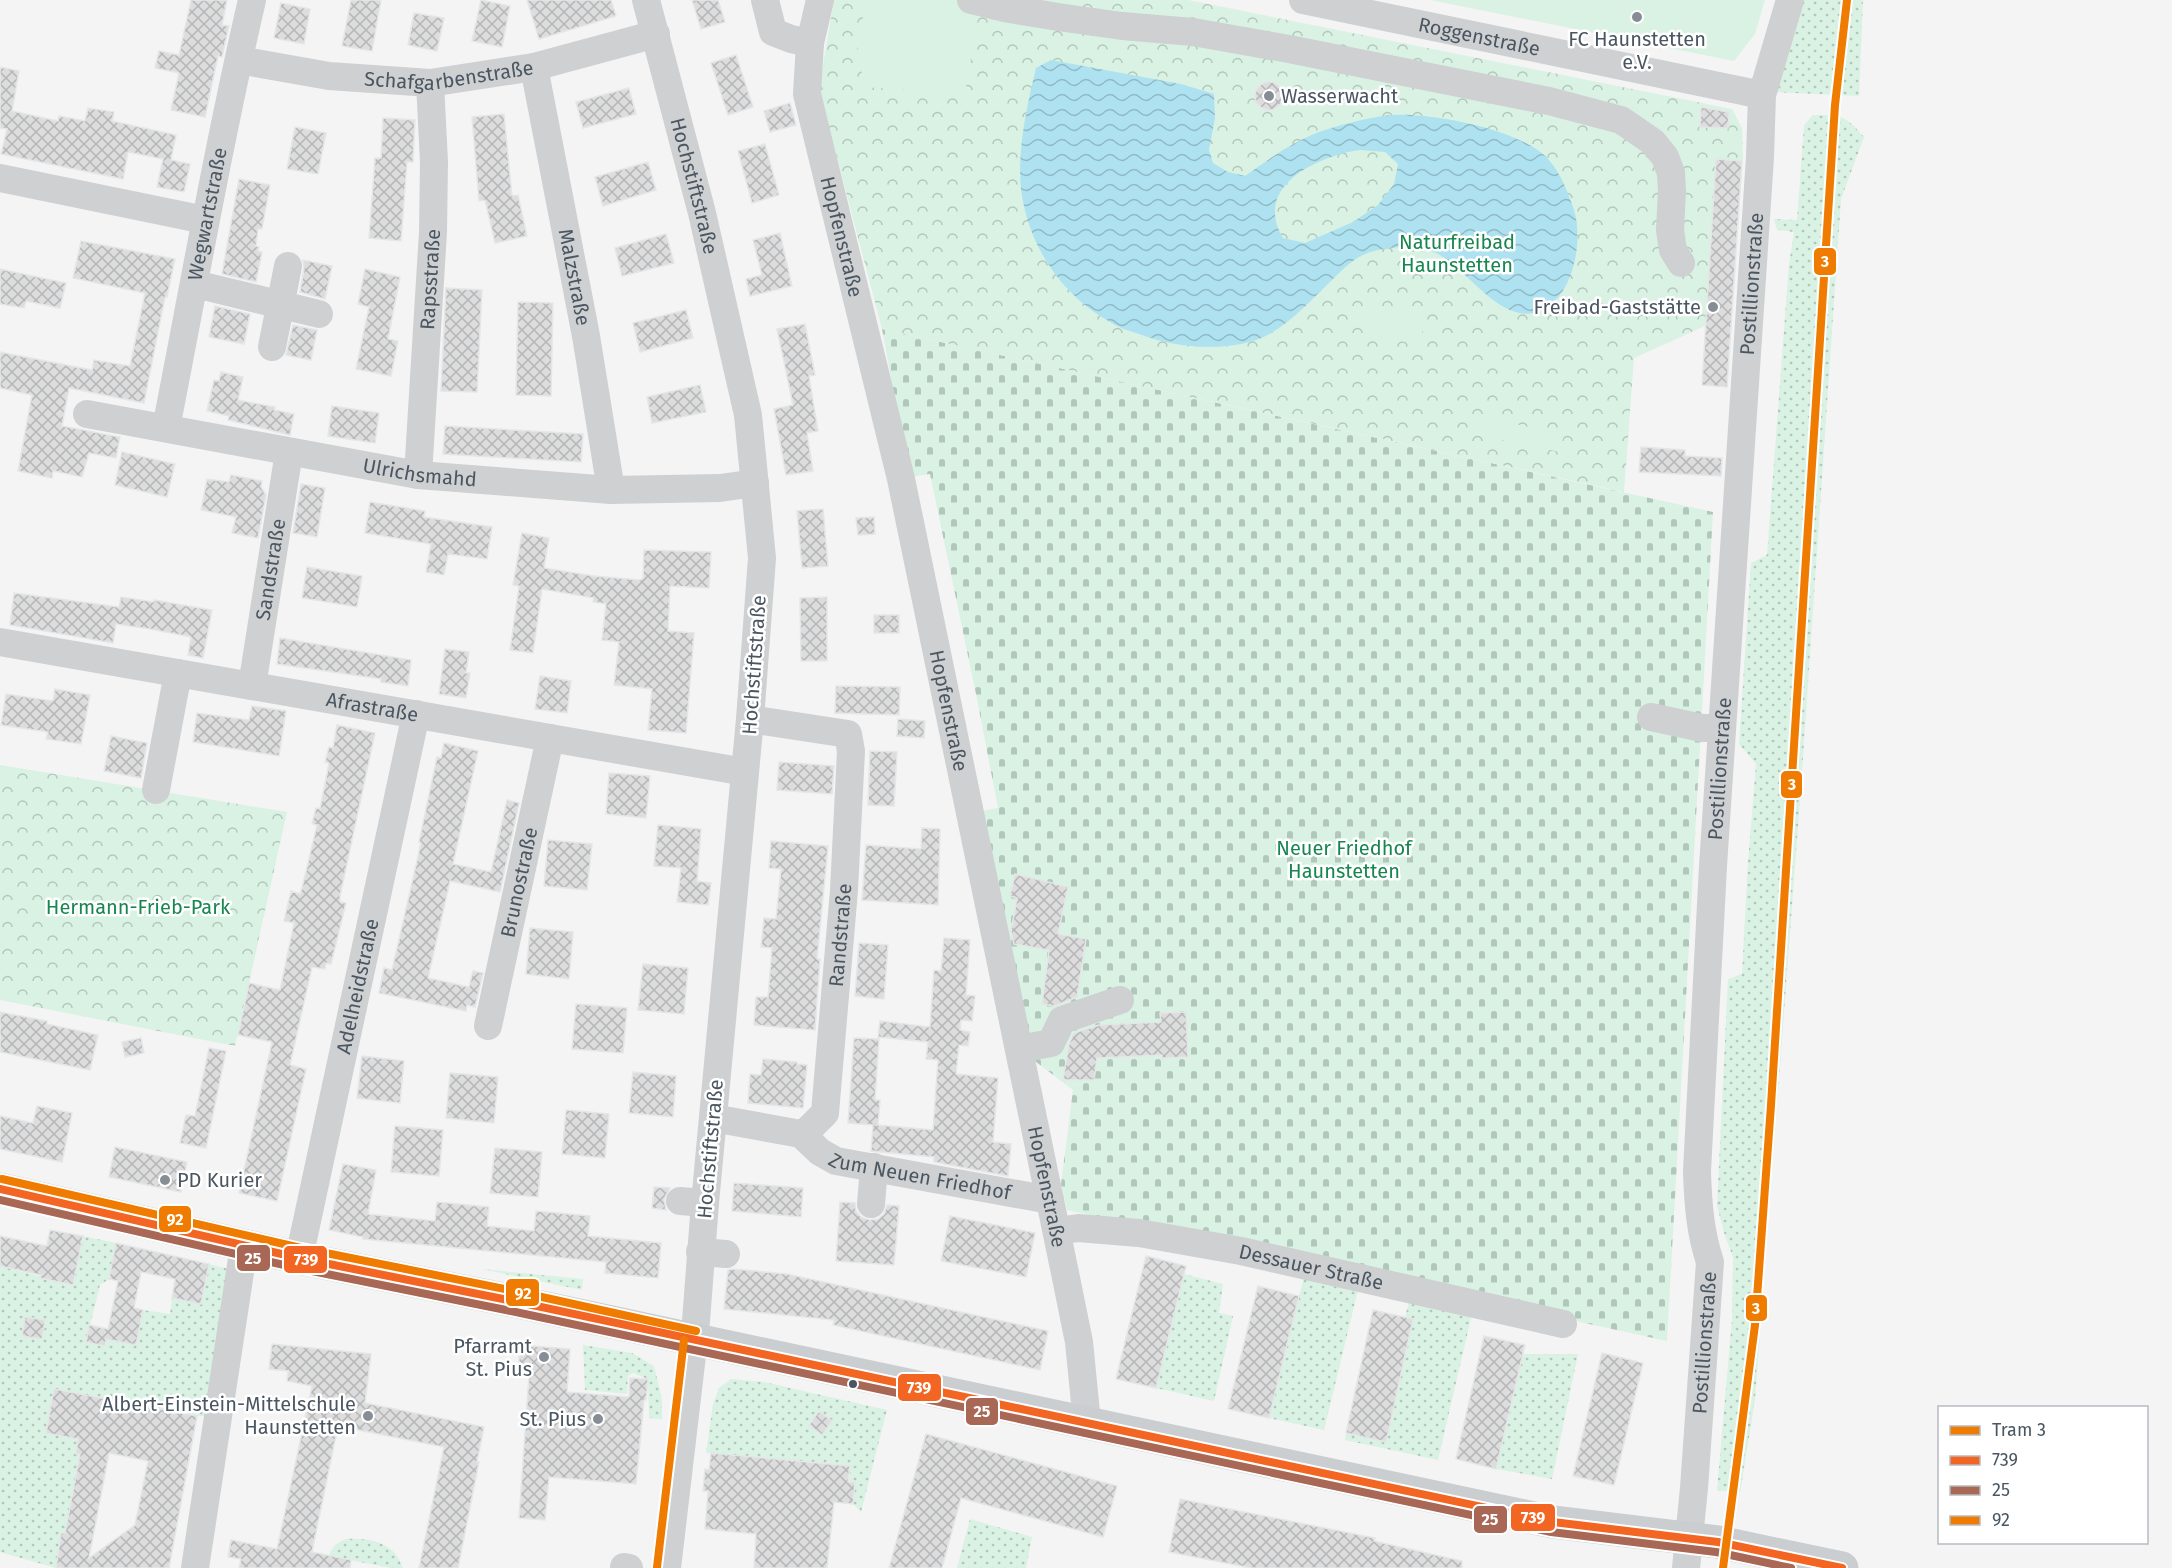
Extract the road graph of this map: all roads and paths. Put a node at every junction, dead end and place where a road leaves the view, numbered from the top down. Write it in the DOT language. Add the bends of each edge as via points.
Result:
graph roads {
  1 [pos="252,0"];
  2 [pos="646,0"];
  3 [pos="765,0"];
  4 [pos="820,0"];
  5 [pos="971,0"];
  6 [pos="1303,0"];
  7 [pos="1790,0"];
  8 [pos="656,34"];
  9 [pos="810,43"];
  10 [pos="239,60"];
  11 [pos="534,67"];
  12 [pos="430,83"];
  13 [pos="1762,94"];
  14 [pos="0,178"];
  15 [pos="205,220"];
  16 [pos="1681,263"];
  17 [pos="288,266"];
  18 [pos="195,284"];
  19 [pos="280,306"];
  20 [pos="319,314"];
  21 [pos="272,347"];
  22 [pos="87,414"];
  23 [pos="166,428"];
  24 [pos="289,452"];
  25 [pos="418,475"];
  26 [pos="755,483"];
  27 [pos="611,490"];
  28 [pos="0,642"];
  29 [pos="178,673"];
  30 [pos="252,686"];
  31 [pos="416,714"];
  32 [pos="1651,717"];
  33 [pos="750,719"];
  34 [pos="1722,728"];
  35 [pos="550,738"];
  36 [pos="745,772"];
  37 [pos="156,790"];
  38 [pos="1120,1000"];
  39 [pos="488,1026"];
  40 [pos="1019,1049"];
  41 [pos="713,1118"];
  42 [pos="801,1134"];
  43 [pos="874,1167"];
  44 [pos="0,1189"];
  45 [pos="1050,1200"];
  46 [pos="871,1204"];
  47 [pos="1057,1231"];
  48 [pos="244,1246"];
  49 [pos="299,1258"];
  50 [pos="1563,1324"];
  51 [pos="694,1341"];
  52 [pos="1087,1423"];
  53 [pos="1687,1553"];
  54 [pos="195,1568"];
  55 [pos="667,1568"];
  56 [pos="1842,1568"];
  1 -- 10 [label="street, Wegwartstraße"];
  2 -- 8 [label="street, Hochstiftstraße"];
  3 -- 9 [label="street" via="773,32"];
  4 -- 9 [label="street, Hopfenstraße"];
  5 -- 16 [label="street" via="1058,17 1193,32 1289,49 1549,101 1621,120 1653,142 1665,157 1671,173 1673,250"];
  6 -- 13 [label="street, Roggenstraße"];
  7 -- 13 [label="street, Postillionstraße"];
  8 -- 11 [label="street, Schafgarbenstraße"];
  8 -- 26 [label="street, Hochstiftstraße" via="748,415"];
  9 -- 40 [label="street, Hopfenstraße" via="807,94 901,479"];
  10 -- 12 [label="street, Schafgarbenstraße" via="329,76"];
  10 -- 15 [label="street, Wegwartstraße"];
  11 -- 12 [label="street, Schafgarbenstraße"];
  11 -- 27 [label="street, Malzstraße"];
  12 -- 25 [label="street, Rapsstraße" via="433,232"];
  13 -- 34 [label="street, Postillionstraße"];
  14 -- 15 [label="street"];
  15 -- 18 [label="street, Wegwartstraße"];
  17 -- 19 [label="street"];
  18 -- 19 [label="street"];
  18 -- 23 [label="street, Wegwartstraße"];
  19 -- 20 [label="street"];
  19 -- 21 [label="street"];
  22 -- 23 [label="street, Ulrichsmahd"];
  23 -- 24 [label="street, Ulrichsmahd"];
  24 -- 25 [label="street, Ulrichsmahd"];
  24 -- 30 [label="street, Sandstraße"];
  25 -- 27 [label="street, Ulrichsmahd"];
  26 -- 27 [label="street, Ulrichsmahd" via="720,488"];
  26 -- 33 [label="street, Hochstiftstraße" via="762,558"];
  28 -- 29 [label="street, Afrastraße"];
  29 -- 30 [label="street, Afrastraße"];
  29 -- 37 [label="street"];
  30 -- 31 [label="street, Afrastraße"];
  31 -- 35 [label="street, Afrastraße"];
  31 -- 49 [label="street, Adelheidstraße"];
  32 -- 34 [label="street" via="1702,728"];
  33 -- 36 [label="street, Hochstiftstraße"];
  33 -- 42 [label="street, Randstraße" via="848,734 844,890 825,1113"];
  34 -- 53 [label="street, Postillionstraße" via="1697,1171 1702,1239 1710,1262"];
  35 -- 36 [label="street, Afrastraße" via="686,770"];
  35 -- 39 [label="street, Brunostraße" via="544,803 502,994"];
  36 -- 41 [label="street, Hochstiftstraße" via="721,898"];
  38 -- 40 [label="street" via="1062,1020 1051,1043"];
  40 -- 45 [label="street, Hopfenstraße"];
  41 -- 42 [label="street"];
  41 -- 51 [label="street, Hochstiftstraße" via="693,1202 713,1253"];
  42 -- 43 [label="street, Zum Neuen Friedhof" via="836,1161"];
  43 -- 45 [label="street, Zum Neuen Friedhof"];
  43 -- 46 [label="street"];
  44 -- 48 [label="main road"];
  45 -- 47 [label="street, Hopfenstraße"];
  47 -- 50 [label="street, Dessauer Straße" via="1078,1228 1139,1233 1241,1251"];
  47 -- 52 [label="street, Hopfenstraße" via="1079,1342"];
  48 -- 49 [label="main road"];
  48 -- 54 [label="street"];
  49 -- 51 [label="main road"];
  51 -- 52 [label="main road"];
  51 -- 55 [label="street, Hochstiftstraße"];
  52 -- 53 [label="main road"];
  53 -- 56 [label="main road" via="1743,1546"];
}
